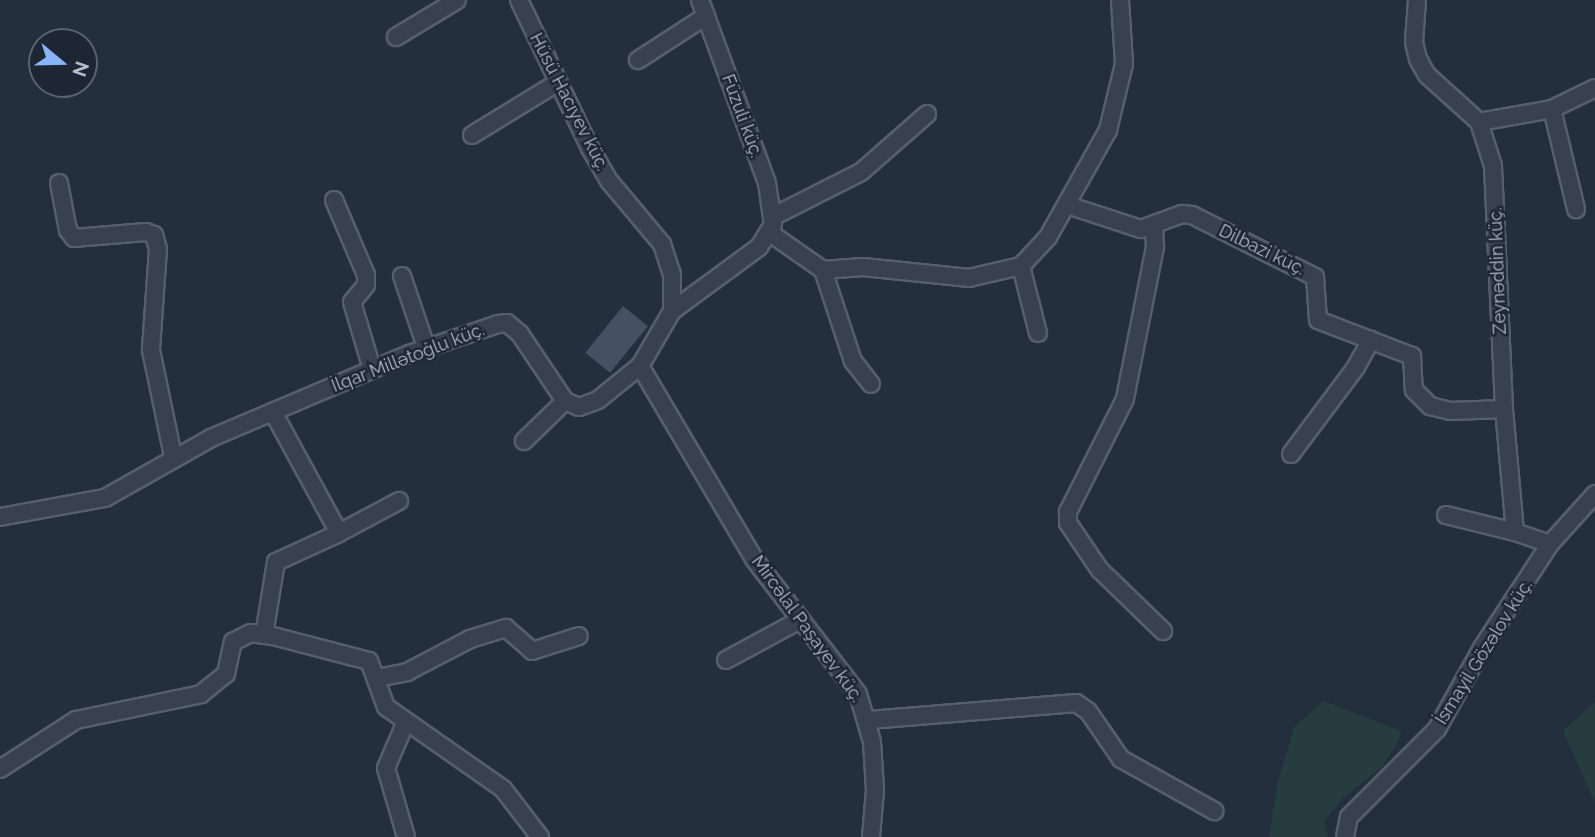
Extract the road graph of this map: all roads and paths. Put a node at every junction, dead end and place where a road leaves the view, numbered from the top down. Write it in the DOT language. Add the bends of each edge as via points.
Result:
graph roads {
  1 [pos="457,0"];
  2 [pos="519,0"];
  3 [pos="1120,0"];
  4 [pos="1417,0"];
  5 [pos="703,5"];
  6 [pos="396,37"];
  7 [pos="638,61"];
  8 [pos="557,83"];
  9 [pos="1595,88"];
  10 [pos="1552,108"];
  11 [pos="927,114"];
  12 [pos="1479,122"];
  13 [pos="472,135"];
  14 [pos="59,183"];
  15 [pos="334,200"];
  16 [pos="1067,205"];
  17 [pos="1576,209"];
  18 [pos="774,216"];
  19 [pos="1154,228"];
  20 [pos="770,233"];
  21 [pos="1021,266"];
  22 [pos="823,270"];
  23 [pos="401,276"];
  24 [pos="672,311"];
  25 [pos="1038,333"];
  26 [pos="1371,340"];
  27 [pos="426,347"];
  28 [pos="640,366"];
  29 [pos="372,369"];
  30 [pos="871,384"];
  31 [pos="565,401"];
  32 [pos="1504,409"];
  33 [pos="273,412"];
  34 [pos="524,441"];
  35 [pos="1291,454"];
  36 [pos="173,456"];
  37 [pos="1595,494"];
  38 [pos="399,501"];
  39 [pos="1446,515"];
  40 [pos="0,517"];
  41 [pos="1515,532"];
  42 [pos="339,533"];
  43 [pos="1550,544"];
  44 [pos="800,620"];
  45 [pos="1164,631"];
  46 [pos="264,635"];
  47 [pos="579,636"];
  48 [pos="726,660"];
  49 [pos="377,678"];
  50 [pos="869,720"];
  51 [pos="405,724"];
  52 [pos="0,769"];
  53 [pos="1214,811"];
  54 [pos="406,837"];
  55 [pos="540,837"];
  56 [pos="871,837"];
  57 [pos="1345,837"];
  1 -- 6 [label="street"];
  2 -- 8 [label="street, Hüsü Hacıyev küç."];
  3 -- 16 [label="street" via="1124,64 1119,95 1097,155"];
  4 -- 12 [label="street" via="1414,42 1418,59 1427,75"];
  5 -- 7 [label="street"];
  5 -- 18 [label="street, Füzuli küç." via="767,183"];
  8 -- 13 [label="street"];
  8 -- 24 [label="street, Hüsü Hacıyev küç." via="610,182 662,244 672,274"];
  9 -- 10 [label="street"];
  10 -- 12 [label="street"];
  10 -- 17 [label="street"];
  11 -- 18 [label="street" via="861,172"];
  12 -- 32 [label="street, Zeynəddin küç." via="1495,190"];
  14 -- 36 [label="street" via="68,230 74,238 154,235 158,263 151,350"];
  15 -- 29 [label="street" via="366,275 366,285 352,302"];
  16 -- 19 [label="street, Dilbazi küç." via="1124,226"];
  16 -- 21 [label="street" via="1036,254"];
  18 -- 20 [label="street, Füzuli küç."];
  19 -- 26 [label="street, Dilbazi küç." via="1182,214 1192,215 1307,271 1317,284 1318,320"];
  19 -- 45 [label="street" via="1155,247 1125,398 1068,512 1068,523 1100,570"];
  20 -- 22 [label="street"];
  20 -- 24 [label="street" via="759,247"];
  21 -- 22 [label="street" via="969,278 863,267"];
  21 -- 25 [label="street"];
  22 -- 30 [label="street" via="853,361"];
  23 -- 27 [label="street"];
  24 -- 28 [label="street"];
  26 -- 32 [label="street, Dilbazi küç." via="1412,356 1414,390 1430,406 1450,411"];
  26 -- 35 [label="street"];
  27 -- 29 [label="street, İlqar Millətoğlu küç."];
  27 -- 31 [label="street, İlqar Millətoğlu küç." via="506,323 520,334"];
  28 -- 31 [label="street" via="588,406"];
  28 -- 44 [label="street, Mircəlal Paşayev küç." via="754,559"];
  29 -- 33 [label="street, İlqar Millətoğlu küç."];
  31 -- 34 [label="street"];
  32 -- 41 [label="street, Zeynəddin küç."];
  33 -- 36 [label="street, İlqar Millətoğlu küç."];
  33 -- 42 [label="street"];
  36 -- 40 [label="street, İlqar Millətoğlu küç." via="105,498"];
  37 -- 43 [label="street, İsmayil Gözəlov küç."];
  38 -- 42 [label="street"];
  39 -- 41 [label="street"];
  41 -- 43 [label="street"];
  42 -- 46 [label="street" via="276,562"];
  43 -- 57 [label="street, İsmayil Gözəlov küç." via="1477,656 1437,729 1349,817"];
  44 -- 48 [label="street"];
  44 -- 50 [label="street, Mircəlal Paşayev küç." via="858,694"];
  46 -- 49 [label="street" via="361,656 374,667"];
  46 -- 52 [label="street" via="251,633 233,642 226,674 201,694 76,720"];
  47 -- 49 [label="street" via="532,651 506,628 470,639 407,671"];
  49 -- 51 [label="street" via="380,697"];
  50 -- 53 [label="street" via="1076,703 1088,711 1121,759"];
  50 -- 56 [label="street, Mircəlal Paşayev küç." via="875,790"];
  51 -- 54 [label="street" via="387,768"];
  51 -- 55 [label="street" via="503,789"];
}
